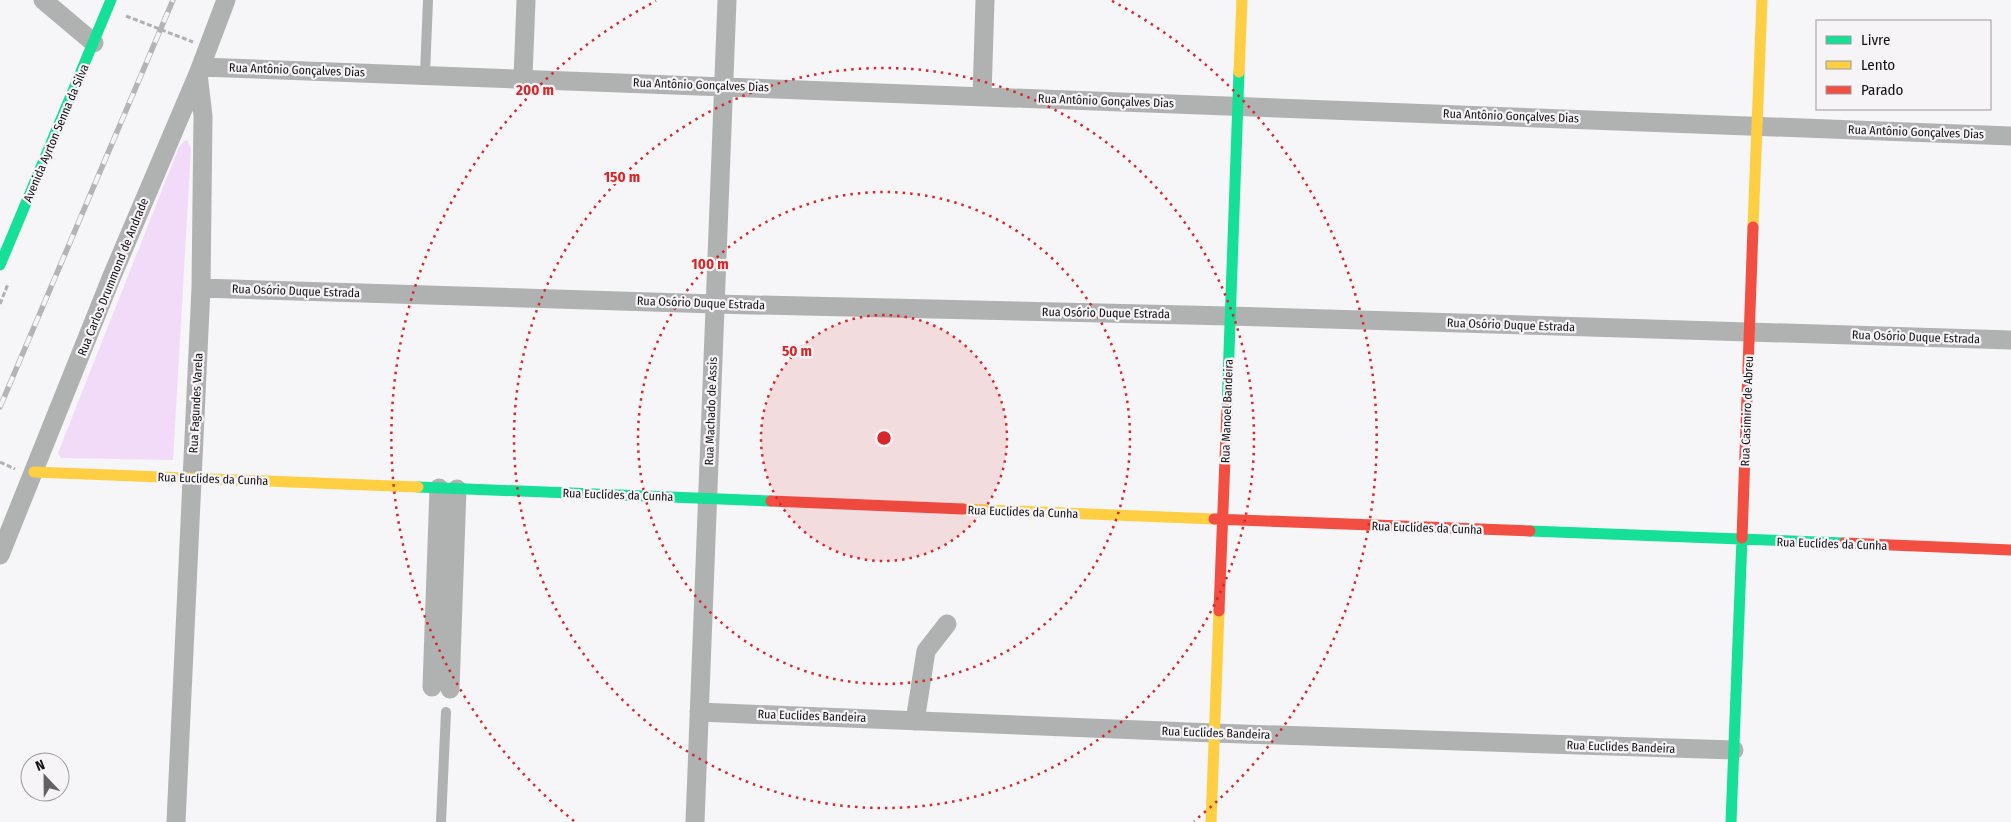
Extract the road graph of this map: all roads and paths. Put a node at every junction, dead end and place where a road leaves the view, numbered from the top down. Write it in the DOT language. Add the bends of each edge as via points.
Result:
graph roads {
  1 [pos="43,0"];
  2 [pos="111,0"];
  3 [pos="226,0"];
  4 [pos="428,0"];
  5 [pos="526,0"];
  6 [pos="727,0"];
  7 [pos="985,0"];
  8 [pos="1242,0"];
  9 [pos="1762,0"];
  10 [pos="121,14"];
  11 [pos="94,42"];
  12 [pos="207,48"];
  13 [pos="200,71"];
  14 [pos="425,74"];
  15 [pos="523,78"];
  16 [pos="724,85"];
  17 [pos="982,96"];
  18 [pos="1238,106"];
  19 [pos="1757,126"];
  20 [pos="2011,136"];
  21 [pos="0,265"];
  22 [pos="201,288"];
  23 [pos="715,304"];
  24 [pos="1229,316"];
  25 [pos="1749,333"];
  26 [pos="2011,340"];
  27 [pos="34,472"];
  28 [pos="193,478"];
  29 [pos="448,489"];
  30 [pos="708,499"];
  31 [pos="1224,520"];
  32 [pos="1742,541"];
  33 [pos="2011,550"];
  34 [pos="0,555"];
  35 [pos="947,624"];
  36 [pos="441,688"];
  37 [pos="446,712"];
  38 [pos="699,712"];
  39 [pos="915,721"];
  40 [pos="1214,734"];
  41 [pos="1734,750"];
  42 [pos="176,822"];
  43 [pos="440,822"];
  44 [pos="695,822"];
  45 [pos="1211,822"];
  46 [pos="1731,822"];
  1 -- 11 [label="street"];
  2 -- 11 [label="street, Avenida Ayrton Senna da Silva"];
  3 -- 12 [label="street, Rua Carlos Drummond de Andrade"];
  4 -- 14 [label="lane"];
  5 -- 15 [label="street"];
  6 -- 16 [label="street, Rua Machado de Assis"];
  7 -- 17 [label="street"];
  8 -- 18 [label="street, Rua Manoel Bandeira"];
  9 -- 19 [label="street, Rua Casimiro de Abreu"];
  10 -- 12 [label="path"];
  11 -- 21 [label="street, Avenida Ayrton Senna da Silva"];
  12 -- 13 [label="street, Rua Carlos Drummond de Andrade"];
  13 -- 14 [label="street, Rua Antônio Gonçalves Dias"];
  13 -- 22 [label="street, Rua Fagundes Varela" via="203,116"];
  13 -- 27 [label="street, Rua Carlos Drummond de Andrade" via="112,276"];
  14 -- 15 [label="street, Rua Antônio Gonçalves Dias"];
  15 -- 16 [label="street, Rua Antônio Gonçalves Dias"];
  16 -- 17 [label="street, Rua Antônio Gonçalves Dias"];
  16 -- 23 [label="street, Rua Machado de Assis"];
  17 -- 18 [label="street, Rua Antônio Gonçalves Dias"];
  18 -- 19 [label="street, Rua Antônio Gonçalves Dias"];
  18 -- 24 [label="street, Rua Manoel Bandeira"];
  19 -- 20 [label="street, Rua Antônio Gonçalves Dias"];
  19 -- 25 [label="street, Rua Casimiro de Abreu"];
  22 -- 23 [label="street, Rua Osório Duque Estrada"];
  22 -- 28 [label="street, Rua Fagundes Varela"];
  23 -- 24 [label="street, Rua Osório Duque Estrada"];
  23 -- 30 [label="street, Rua Machado de Assis"];
  24 -- 25 [label="street, Rua Osório Duque Estrada"];
  24 -- 31 [label="street, Rua Manoel Bandeira"];
  25 -- 26 [label="street, Rua Osório Duque Estrada"];
  25 -- 32 [label="street, Rua Casimiro de Abreu"];
  27 -- 28 [label="street, Rua Euclides da Cunha"];
  27 -- 34 [label="street, Rua Carlos Drummond de Andrade"];
  28 -- 29 [label="street, Rua Euclides da Cunha"];
  28 -- 42 [label="street, Rua Fagundes Varela"];
  29 -- 30 [label="street, Rua Euclides da Cunha"];
  29 -- 36 [label="street"];
  30 -- 31 [label="street, Rua Euclides da Cunha"];
  30 -- 38 [label="street, Rua Machado de Assis"];
  31 -- 32 [label="street, Rua Euclides da Cunha"];
  31 -- 40 [label="street, Rua Manoel Bandeira"];
  32 -- 33 [label="street, Rua Euclides da Cunha"];
  32 -- 41 [label="street, Rua Casimiro de Abreu"];
  35 -- 39 [label="street" via="926,651"];
  37 -- 43 [label="lane"];
  38 -- 39 [label="street, Rua Euclides Bandeira"];
  38 -- 44 [label="street, Rua Machado de Assis"];
  39 -- 40 [label="street, Rua Euclides Bandeira"];
  40 -- 41 [label="street, Rua Euclides Bandeira"];
  40 -- 45 [label="street, Rua Manoel Bandeira"];
  41 -- 46 [label="street, Rua Casimiro de Abreu"];
}
